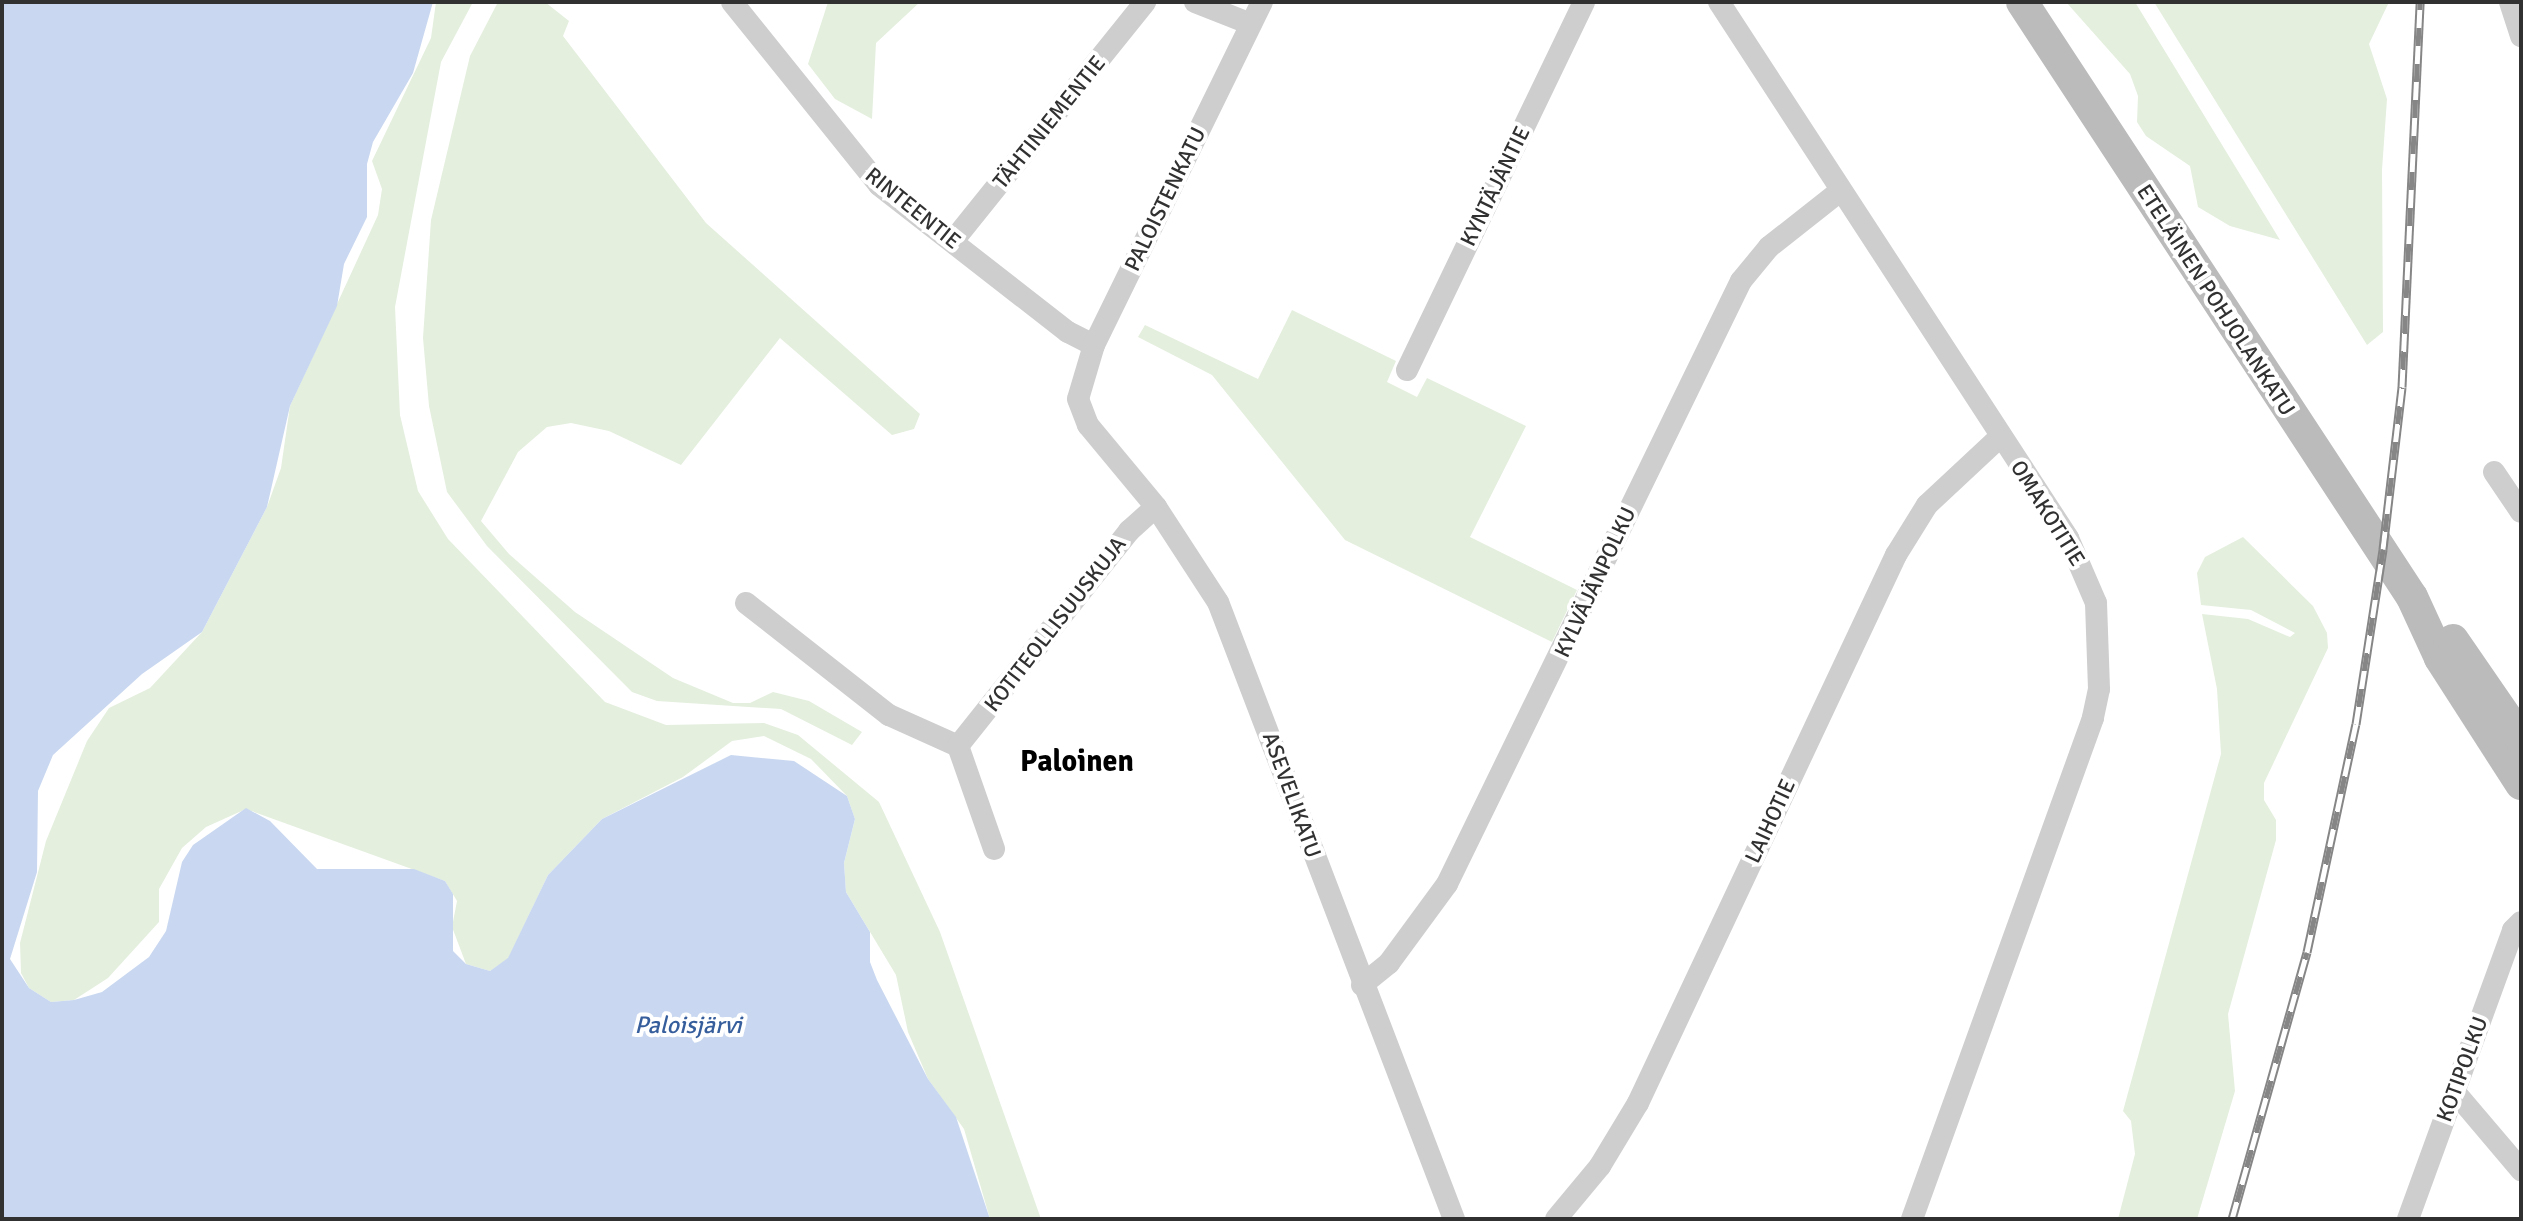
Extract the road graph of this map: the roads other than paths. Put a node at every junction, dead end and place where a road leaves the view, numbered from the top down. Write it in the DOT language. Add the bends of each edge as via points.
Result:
graph roads {
  1 [pos="732,2"];
  2 [pos="1145,2"];
  3 [pos="1195,2"];
  4 [pos="1262,2"];
  5 [pos="1584,2"];
  6 [pos="1719,2"];
  7 [pos="2022,2"];
  8 [pos="2510,2"];
  9 [pos="1251,24"];
  10 [pos="2521,36"];
  11 [pos="1839,192"];
  12 [pos="953,241"];
  13 [pos="1094,345"];
  14 [pos="1407,370"];
  15 [pos="1078,399"];
  16 [pos="2000,437"];
  17 [pos="2494,472"];
  18 [pos="1156,507"];
  19 [pos="2521,512"];
  20 [pos="2412,597"];
  21 [pos="746,603"];
  22 [pos="2521,739"];
  23 [pos="958,746"];
  24 [pos="2521,784"];
  25 [pos="994,849"];
  26 [pos="2521,922"];
  27 [pos="1362,985"];
  28 [pos="2454,1091"];
  29 [pos="2521,1170"];
  30 [pos="1454,1219"];
  31 [pos="1556,1219"];
  32 [pos="1912,1219"];
  33 [pos="2408,1219"];
  1 -- 12 [label="street, RINTEENTIE" via="848,152 879,185"];
  2 -- 12 [label="street, TÄHTINIEMENTIE"];
  3 -- 9 [label="street"];
  4 -- 9 [label="street, PALOISTENKATU"];
  5 -- 14 [label="street, KYNTÄJÄNTIE"];
  6 -- 11 [label="street, OMAKOTITIE"];
  7 -- 20 [label="main road, ETELÄINEN POHJOLANKATU"];
  8 -- 10 [label="street"];
  9 -- 13 [label="street, PALOISTENKATU"];
  11 -- 16 [label="street, OMAKOTITIE"];
  11 -- 27 [label="street, KYLVÄJÄNPOLKU" via="1769,247 1741,281 1473,835 1420,924 1389,963"];
  12 -- 13 [label="street, RINTEENTIE" via="1068,332"];
  13 -- 15 [label="street, PALOISTENKATU"];
  15 -- 18 [label="street, ASEVELIKATU" via="1088,425"];
  16 -- 31 [label="street, LAIHOTIE" via="1927,505 1896,555 1638,1103 1600,1166"];
  16 -- 32 [label="street, OMAKOTITIE" via="2086,574 2096,603 2099,689"];
  17 -- 19 [label="street"];
  18 -- 23 [label="street, KOTITEOLLISUUSKUJA" via="1129,531"];
  18 -- 27 [label="street, ASEVELIKATU" via="1208,582 1240,653"];
  20 -- 22 [label="main road, ETELÄINEN POHJOLANKATU" via="2458,646"];
  20 -- 24 [label="main road, ETELÄINEN POHJOLANKATU" via="2440,658"];
  21 -- 23 [label="street" via="889,715"];
  23 -- 25 [label="street"];
  26 -- 28 [label="street, KOTIPOLKU" via="2513,930"];
  27 -- 30 [label="street, ASEVELIKATU"];
  28 -- 29 [label="street"];
  28 -- 33 [label="street, KOTIPOLKU"];
}
